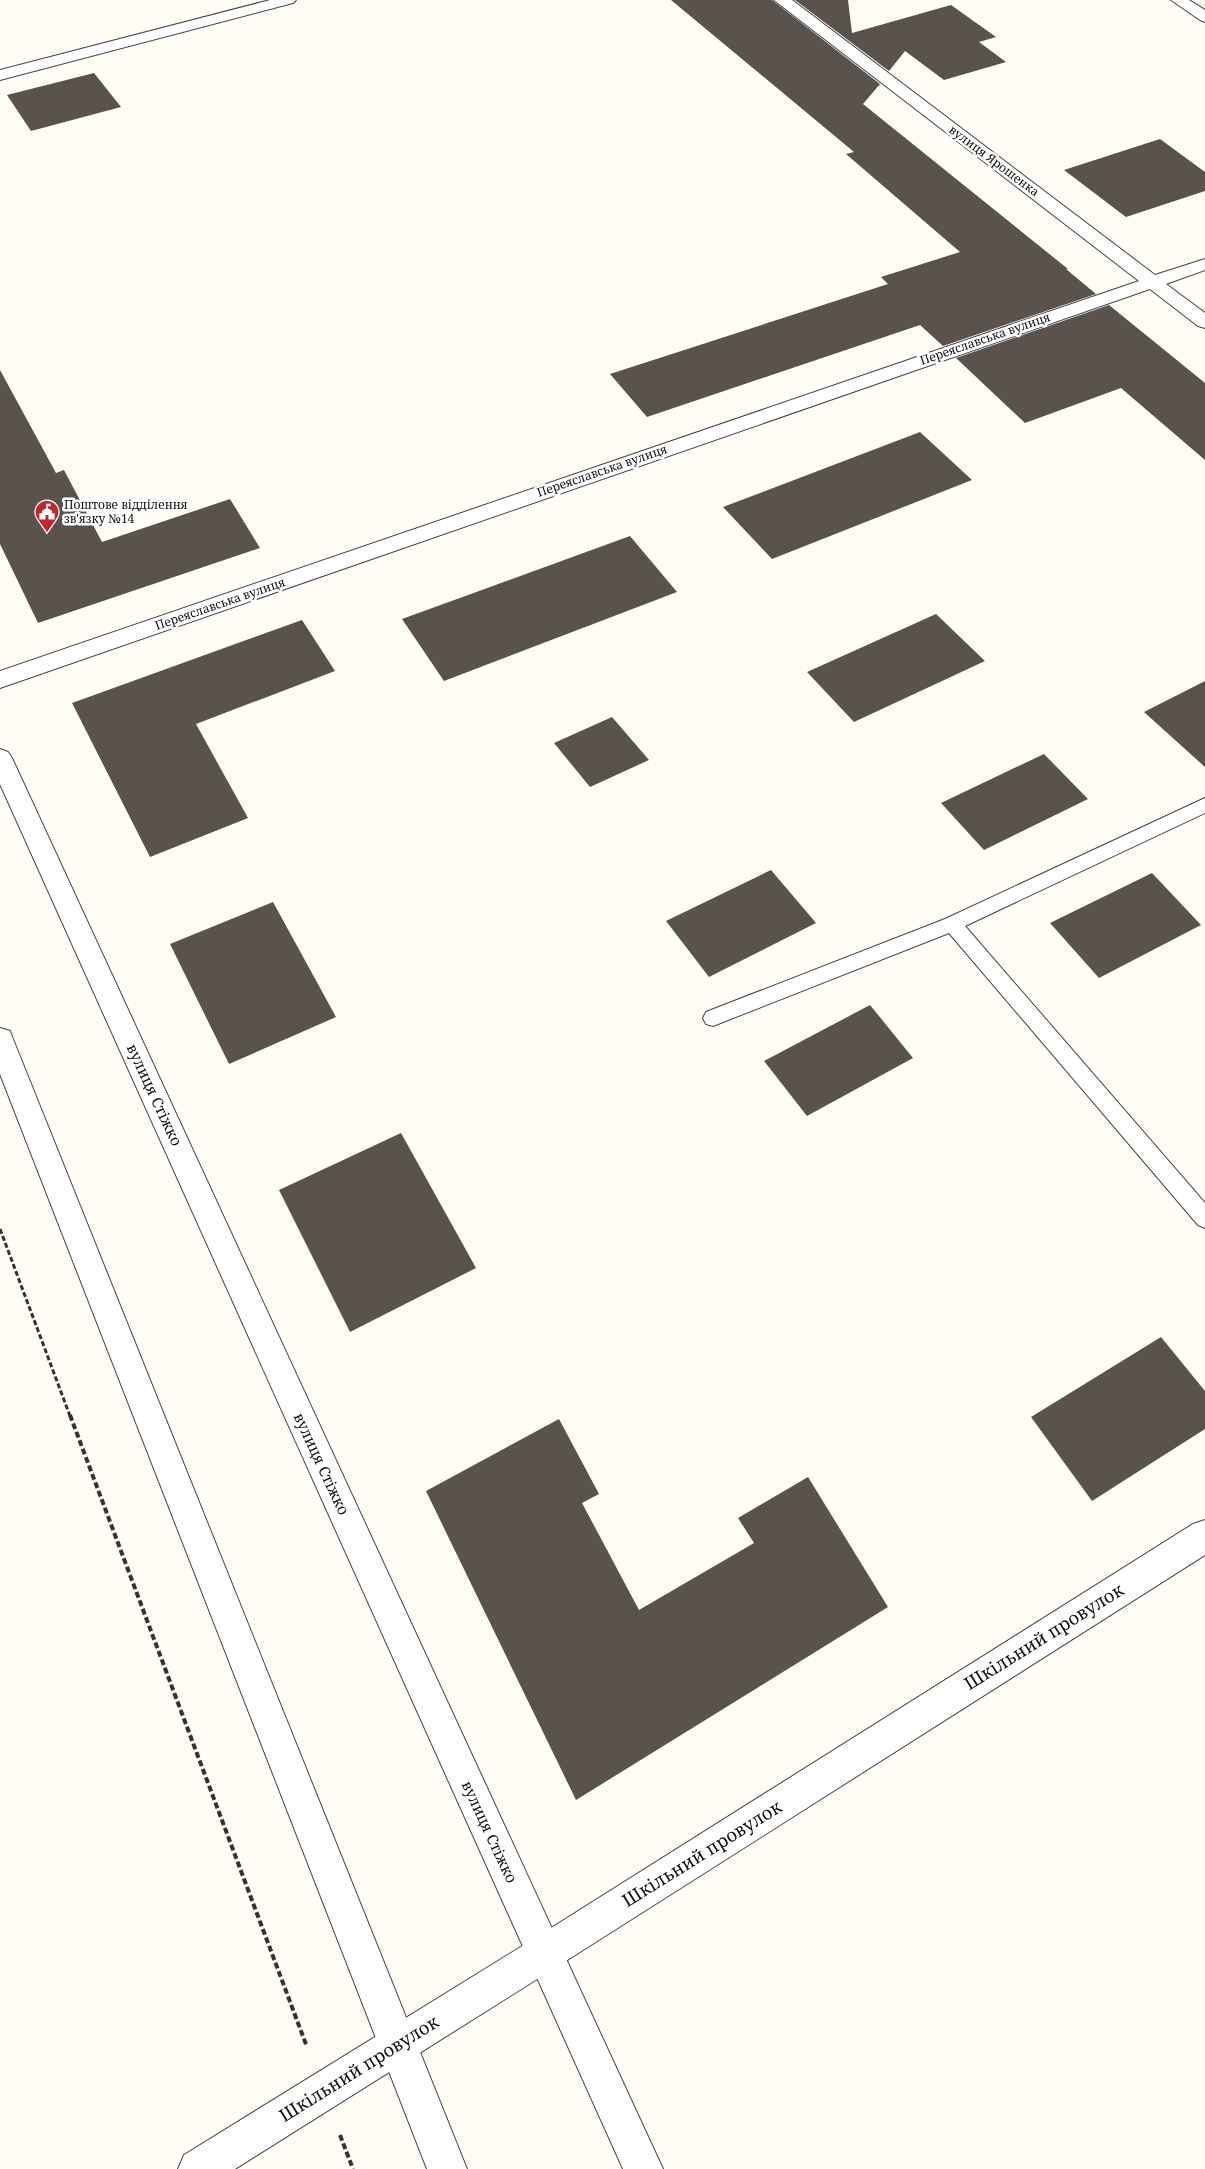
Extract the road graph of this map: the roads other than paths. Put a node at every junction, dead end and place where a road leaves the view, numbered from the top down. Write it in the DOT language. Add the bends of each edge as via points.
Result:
graph roads {
  1 [pos="288,0"];
  2 [pos="782,0"];
  3 [pos="1179,0"];
  4 [pos="1205,17"];
  5 [pos="0,76"];
  6 [pos="1205,264"];
  7 [pos="1152,281"];
  8 [pos="1205,322"];
  9 [pos="0,680"];
  10 [pos="0,758"];
  11 [pos="1205,805"];
  12 [pos="952,924"];
  13 [pos="713,1018"];
  14 [pos="0,1040"];
  15 [pos="1205,1218"];
  16 [pos="1205,1536"];
  17 [pos="545,1953"];
  18 [pos="396,2045"];
  19 [pos="198,2169"];
  20 [pos="447,2169"];
  21 [pos="643,2169"];
  1 -- 5 [label="street"];
  2 -- 7 [label="street, вулиця Ярошенка"];
  3 -- 4 [label="street"];
  6 -- 7 [label="street, Переяславська вулиця"];
  7 -- 8 [label="street, вулиця Ярошенка"];
  7 -- 9 [label="street, Переяславська вулиця"];
  10 -- 17 [label="street, вулиця Стіжко"];
  11 -- 12 [label="lane"];
  12 -- 13 [label="lane"];
  12 -- 15 [label="lane"];
  14 -- 18 [label="street"];
  16 -- 17 [label="street, Шкільний провулок"];
  17 -- 18 [label="street, Шкільний провулок"];
  17 -- 21 [label="street, вулиця Стіжко"];
  18 -- 19 [label="street, Шкільний провулок"];
  18 -- 20 [label="street"];
}
